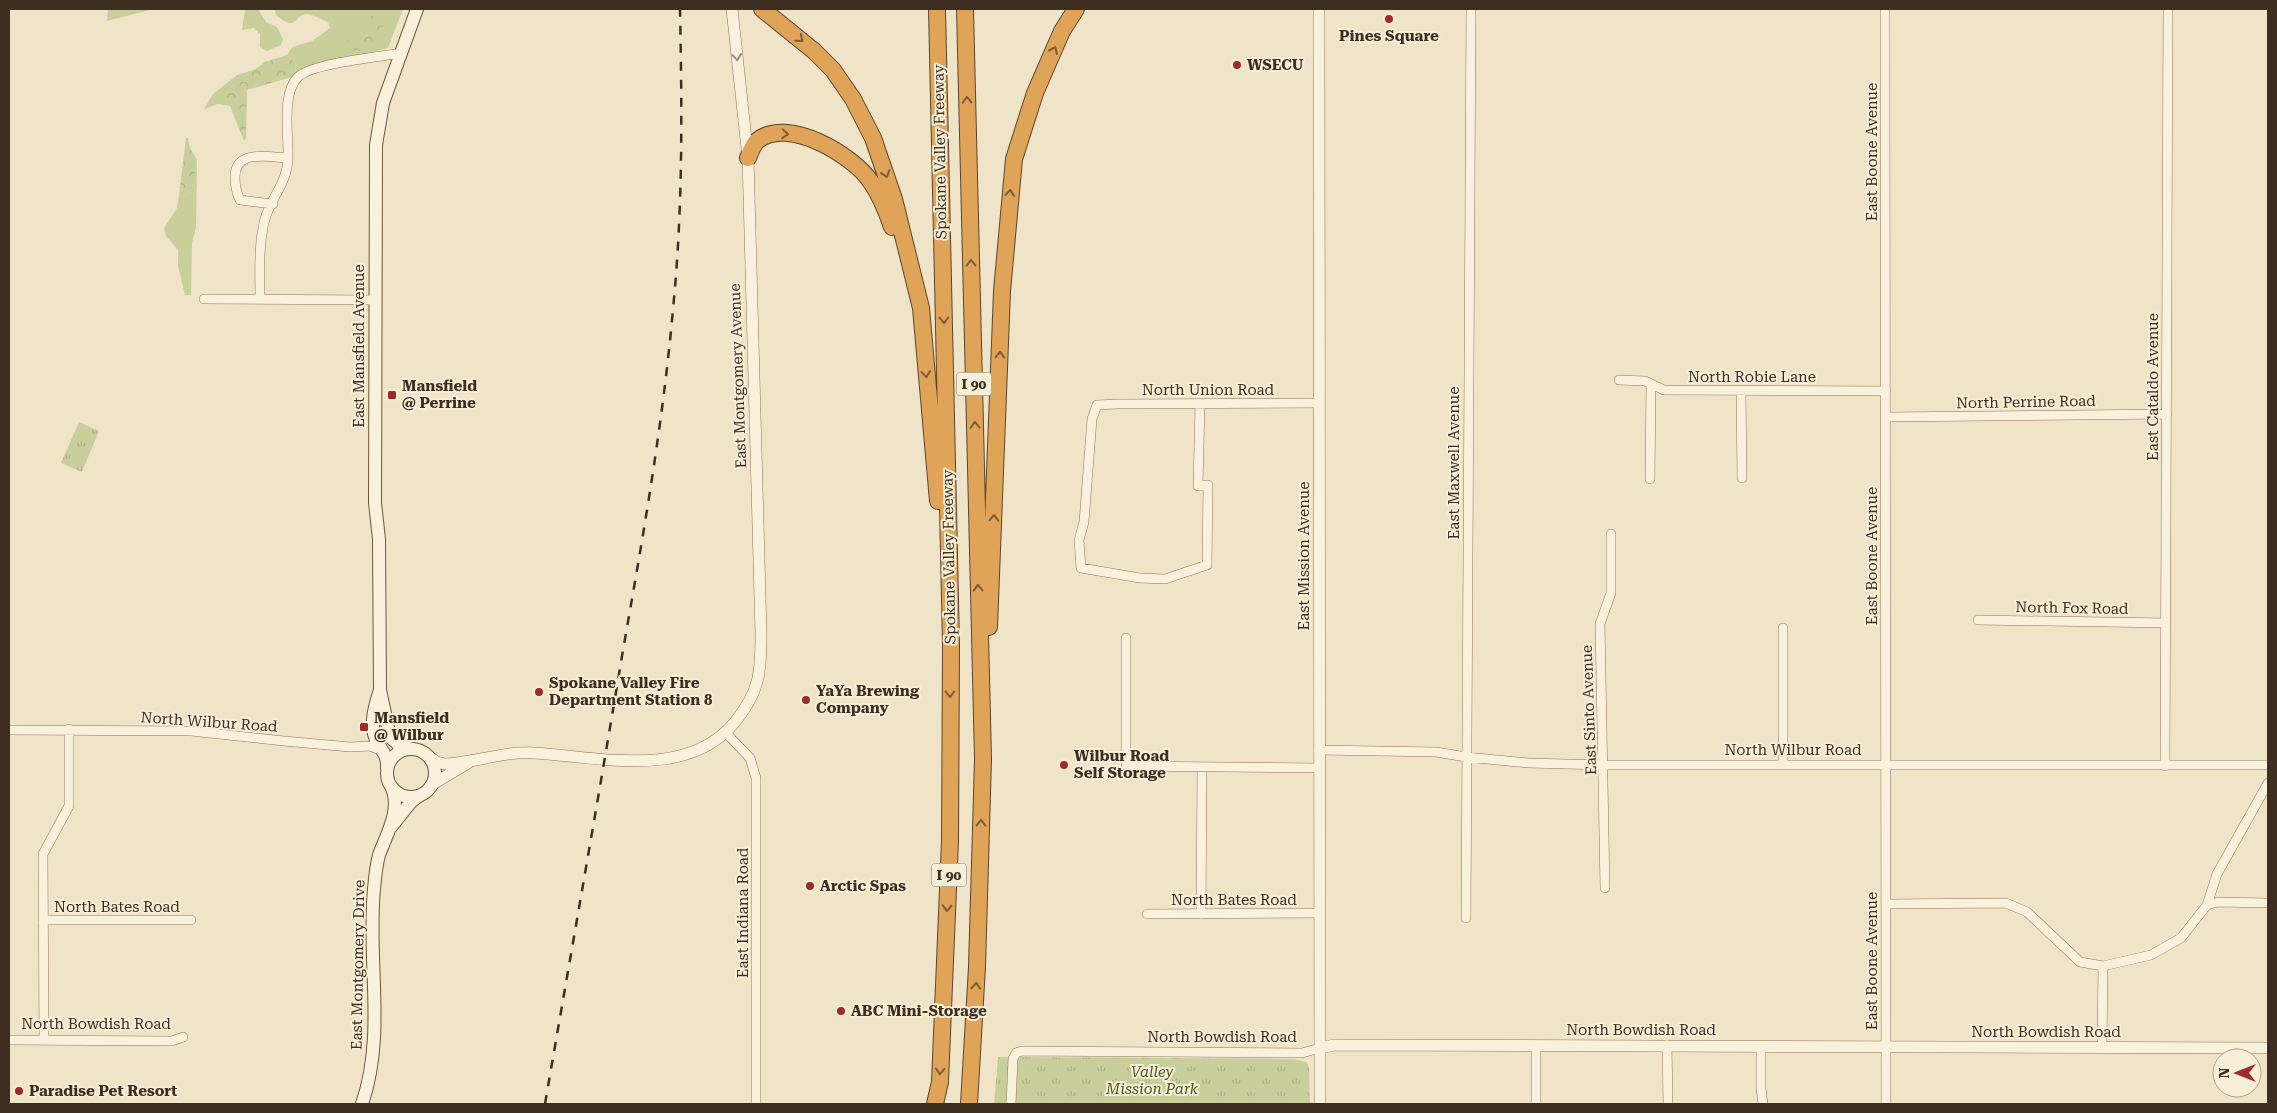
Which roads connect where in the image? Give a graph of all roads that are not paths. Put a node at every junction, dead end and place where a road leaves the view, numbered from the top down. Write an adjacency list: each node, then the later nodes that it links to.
1 (417, 9): 11 (main road, East Mansfield Avenue)
2 (732, 9): 13 (street, East Montgomery Avenue, one-way to 13)
3 (762, 9): 18 (highway, one-way to 18)
4 (937, 9): 34 (highway, Spokane Valley Freeway / I 90, one-way to 34)
5 (965, 9): 46 (highway, Spokane Valley Freeway / I 90, one-way to 5)
6 (1076, 9): 46 (highway, one-way to 6)
7 (1319, 9): 23 (street, East Mission Avenue)
8 (1471, 9): 45 (street, East Maxwell Avenue)
9 (1884, 9): 22 (street, East Boone Avenue)
10 (2168, 9): 25 (street, East Cataldo Avenue)
11 (401, 53): 12 (street); 17 (main road, East Mansfield Avenue)
12 (288, 158): 14 (street); 14 (street)
13 (748, 158): 18 (highway, one-way to 18); 38 (street, East Montgomery Avenue)
14 (273, 204): 16 (street)
15 (204, 299): 16 (street)
16 (260, 299): 17 (street)
17 (375, 300): 35 (main road, East Mansfield Avenue)
18 (920, 308): 34 (highway, one-way to 34)
19 (1619, 380): 20 (street, North Robie Lane)
20 (1651, 384): 21 (street, North Robie Lane); 28 (street)
21 (1741, 391): 22 (street, North Robie Lane); 27 (street)
22 (1886, 392): 26 (street, East Boone Avenue)
23 (1320, 403): 24 (street, North Union Road); 42 (street, East Mission Avenue)
24 (1200, 404): 24 (street, North Union Road)
25 (2167, 414): 26 (street, North Perrine Road); 31 (street, East Cataldo Avenue)
26 (1886, 417): 49 (street, East Boone Avenue)
27 (1742, 478)
28 (1650, 479)
29 (1611, 534): 50 (street, East Sinto Avenue)
30 (1978, 620): 31 (street, North Fox Road)
31 (2166, 623): 52 (street, East Cataldo Avenue)
32 (1783, 628): 48 (street)
33 (1126, 638): 53 (street)
34 (951, 645): 84 (highway, Spokane Valley Freeway / I 90, one-way to 84)
35 (380, 690): 39 (main road, East Mansfield Avenue); 41 (main road, East Mansfield Avenue)
36 (69, 729): 37 (street, North Wilbur Road); 40 (street, North Wilbur Road); 69 (street)
37 (9, 730)
38 (726, 733): 47 (street); 83 (street, East Indiana Road)
39 (375, 736): 40 (street); 43 (main road, East Mansfield Avenue)
40 (357, 746): 43 (street, North Wilbur Road)
41 (414, 749): 44 (main road); 55 (main road)
42 (1319, 750): 45 (street, North Wilbur Road); 54 (street, East Mission Avenue)
43 (386, 755): 55 (main road, East Mansfield Avenue)
44 (428, 756): 47 (street); 57 (main road)
45 (1466, 757): 50 (street, North Wilbur Road); 68 (street, East Maxwell Avenue)
46 (983, 759): 85 (highway, Spokane Valley Freeway / I 90, one-way to 46)
47 (472, 761): 57 (street)
48 (1783, 764): 49 (street, North Wilbur Road); 50 (street, North Wilbur Road)
49 (1886, 764): 52 (street, North Wilbur Road); 63 (street, East Boone Avenue)
50 (1603, 765): 61 (street, East Sinto Avenue)
51 (2268, 765): 52 (street, North Wilbur Road)
52 (2166, 766)
53 (1202, 768): 54 (street); 67 (street)
54 (1319, 768): 65 (street, East Mission Avenue)
55 (387, 771): 58 (main road)
56 (2268, 783): 64 (street)
57 (432, 785): 59 (main road)
58 (391, 786): 59 (main road); 60 (main road, East Montgomery Drive)
59 (419, 796): 60 (main road, East Montgomery Drive)
60 (391, 827): 82 (main road, East Montgomery Drive)
61 (1605, 888)
62 (2268, 903): 64 (street)
63 (1886, 904): 71 (street); 78 (street, East Boone Avenue)
64 (2208, 905): 71 (street)
65 (1320, 913): 67 (street, North Bates Road); 80 (street, East Mission Avenue)
66 (1148, 914): 67 (street, North Bates Road)
67 (1201, 914)
68 (1466, 918)
69 (43, 920): 70 (street, North Bates Road); 74 (street)
70 (191, 920)
71 (2103, 966): 79 (street)
72 (183, 1037): 74 (street, North Bowdish Road)
73 (9, 1040): 74 (street, North Bowdish Road)
74 (44, 1040)
75 (1536, 1044): 76 (street, North Bowdish Road); 80 (street, North Bowdish Road); 88 (street)
76 (1667, 1045): 77 (street, North Bowdish Road); 89 (street)
77 (1761, 1046): 78 (street, North Bowdish Road); 90 (street)
78 (1886, 1046): 79 (street, North Bowdish Road); 91 (street, East Boone Avenue)
79 (2102, 1047): 81 (street, North Bowdish Road)
80 (1320, 1048): 86 (street, North Bowdish Road); 87 (street, East Mission Avenue)
81 (2268, 1048)
82 (362, 1104)
83 (756, 1104)
84 (935, 1104)
85 (969, 1104)
86 (1011, 1104)
87 (1320, 1104)
88 (1536, 1104)
89 (1668, 1104)
90 (1764, 1104)
91 (1886, 1104)

